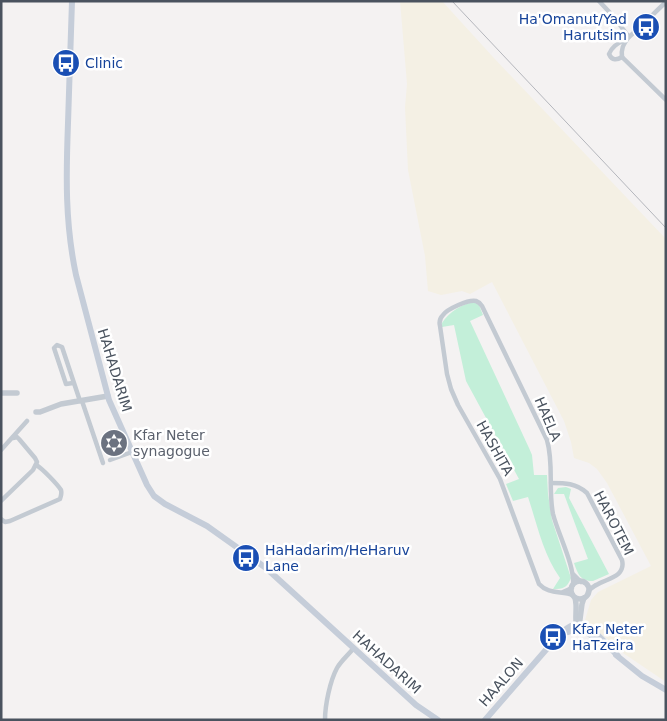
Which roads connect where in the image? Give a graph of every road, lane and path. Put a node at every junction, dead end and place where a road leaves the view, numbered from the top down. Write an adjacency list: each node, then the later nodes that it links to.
1 (72, 1): 11 (main road, HAHADARIM)
2 (598, 1): 4 (street)
3 (666, 2): 4 (street)
4 (628, 37): 5 (street); 5 (street)
5 (622, 57): 6 (street)
6 (666, 100)
7 (459, 305): 21 (street, HAELA); 29 (street, HASHITA)
8 (73, 383): 8 (street); 12 (street)
9 (1, 393): 10 (street)
10 (17, 393)
11 (108, 396): 12 (street); 17 (main road, HAHADARIM)
12 (81, 401): 13 (street); 19 (street)
13 (36, 412)
14 (27, 421): 15 (street)
15 (13, 438): 16 (street); 20 (street)
16 (1, 450)
17 (132, 452): 18 (street); 33 (main road, HAHADARIM)
18 (110, 460)
19 (103, 463)
20 (36, 465): 22 (street); 23 (street)
21 (551, 483): 24 (street, HAELA); 26 (street, HAROTEM)
22 (1, 501)
23 (1, 519)
24 (573, 574): 25 (street, HAELA); 27 (street, HAELA)
25 (583, 583): 26 (street); 27 (street); 28 (street)
26 (595, 585): 28 (street, HAROTEM)
27 (572, 586): 29 (street); 30 (street)
28 (588, 592): 31 (street)
29 (562, 593): 30 (street, HASHITA)
30 (574, 597): 31 (street); 32 (street)
31 (584, 598): 32 (street)
32 (578, 626): 34 (main road); 37 (main road, HAALON)
33 (353, 648): 35 (street); 36 (main road, HAHADARIM)
34 (666, 690)
35 (325, 720)
36 (438, 720)
37 (485, 720)

